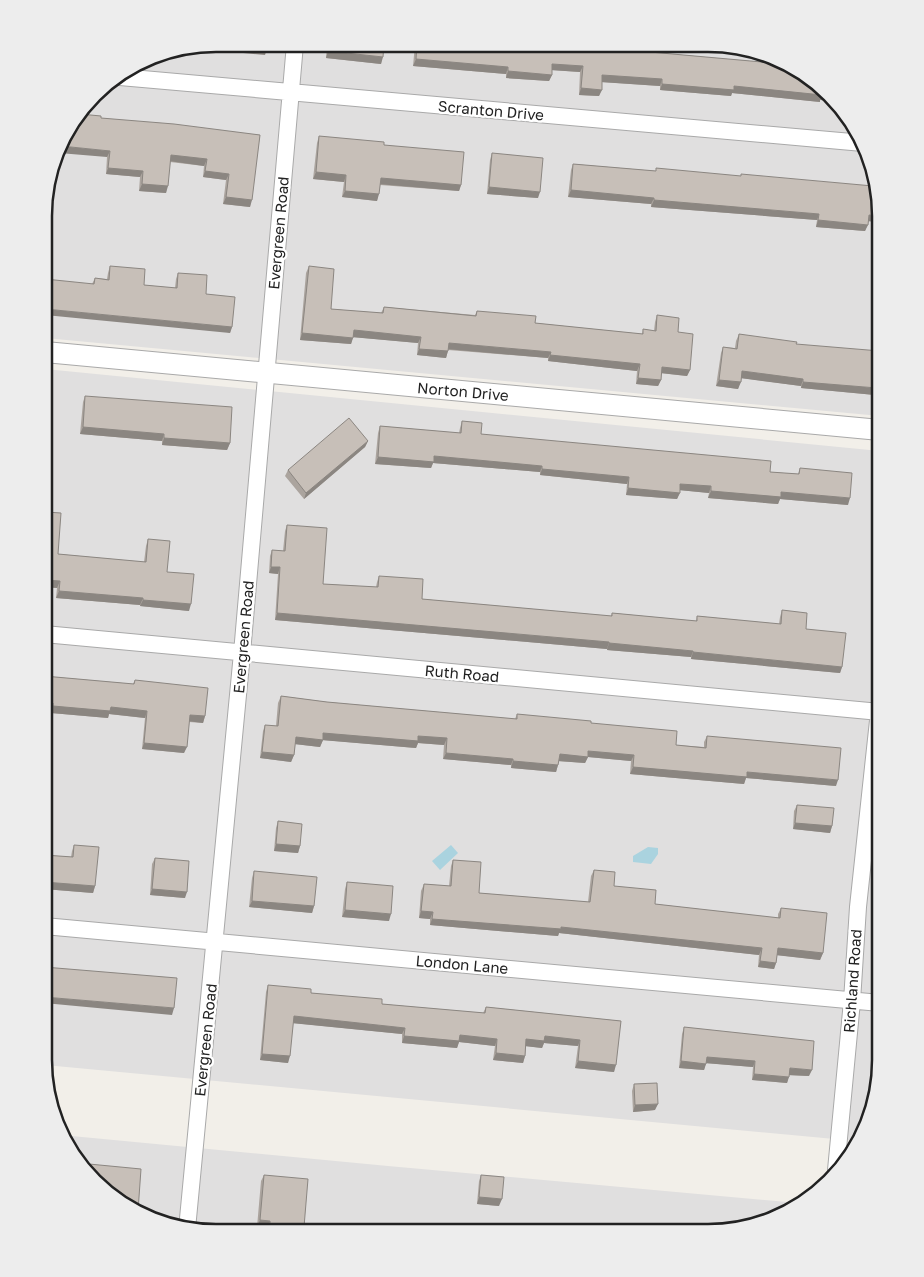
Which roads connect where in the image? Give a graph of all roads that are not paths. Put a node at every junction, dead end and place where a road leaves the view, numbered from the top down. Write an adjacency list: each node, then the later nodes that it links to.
1 (294, 53): 3 (street, Evergreen Road)
2 (128, 78): 3 (street, Scranton Drive)
3 (290, 91): 4 (street, Scranton Drive); 6 (street, Evergreen Road)
4 (854, 142)
5 (52, 353): 6 (street, Norton Drive)
6 (266, 372): 7 (street, Norton Drive); 9 (street, Evergreen Road)
7 (872, 429)
8 (52, 635): 9 (street, Ruth Road)
9 (242, 653): 10 (street, Ruth Road); 13 (street, Evergreen Road)
10 (871, 707)
11 (871, 786): 14 (street, Richland Road)
12 (52, 927): 13 (street, London Lane)
13 (215, 941): 14 (street, London Lane); 17 (street, Evergreen Road)
14 (852, 1001): 15 (street, London Lane); 16 (street, Richland Road)
15 (871, 1002)
16 (837, 1161)
17 (188, 1222)

